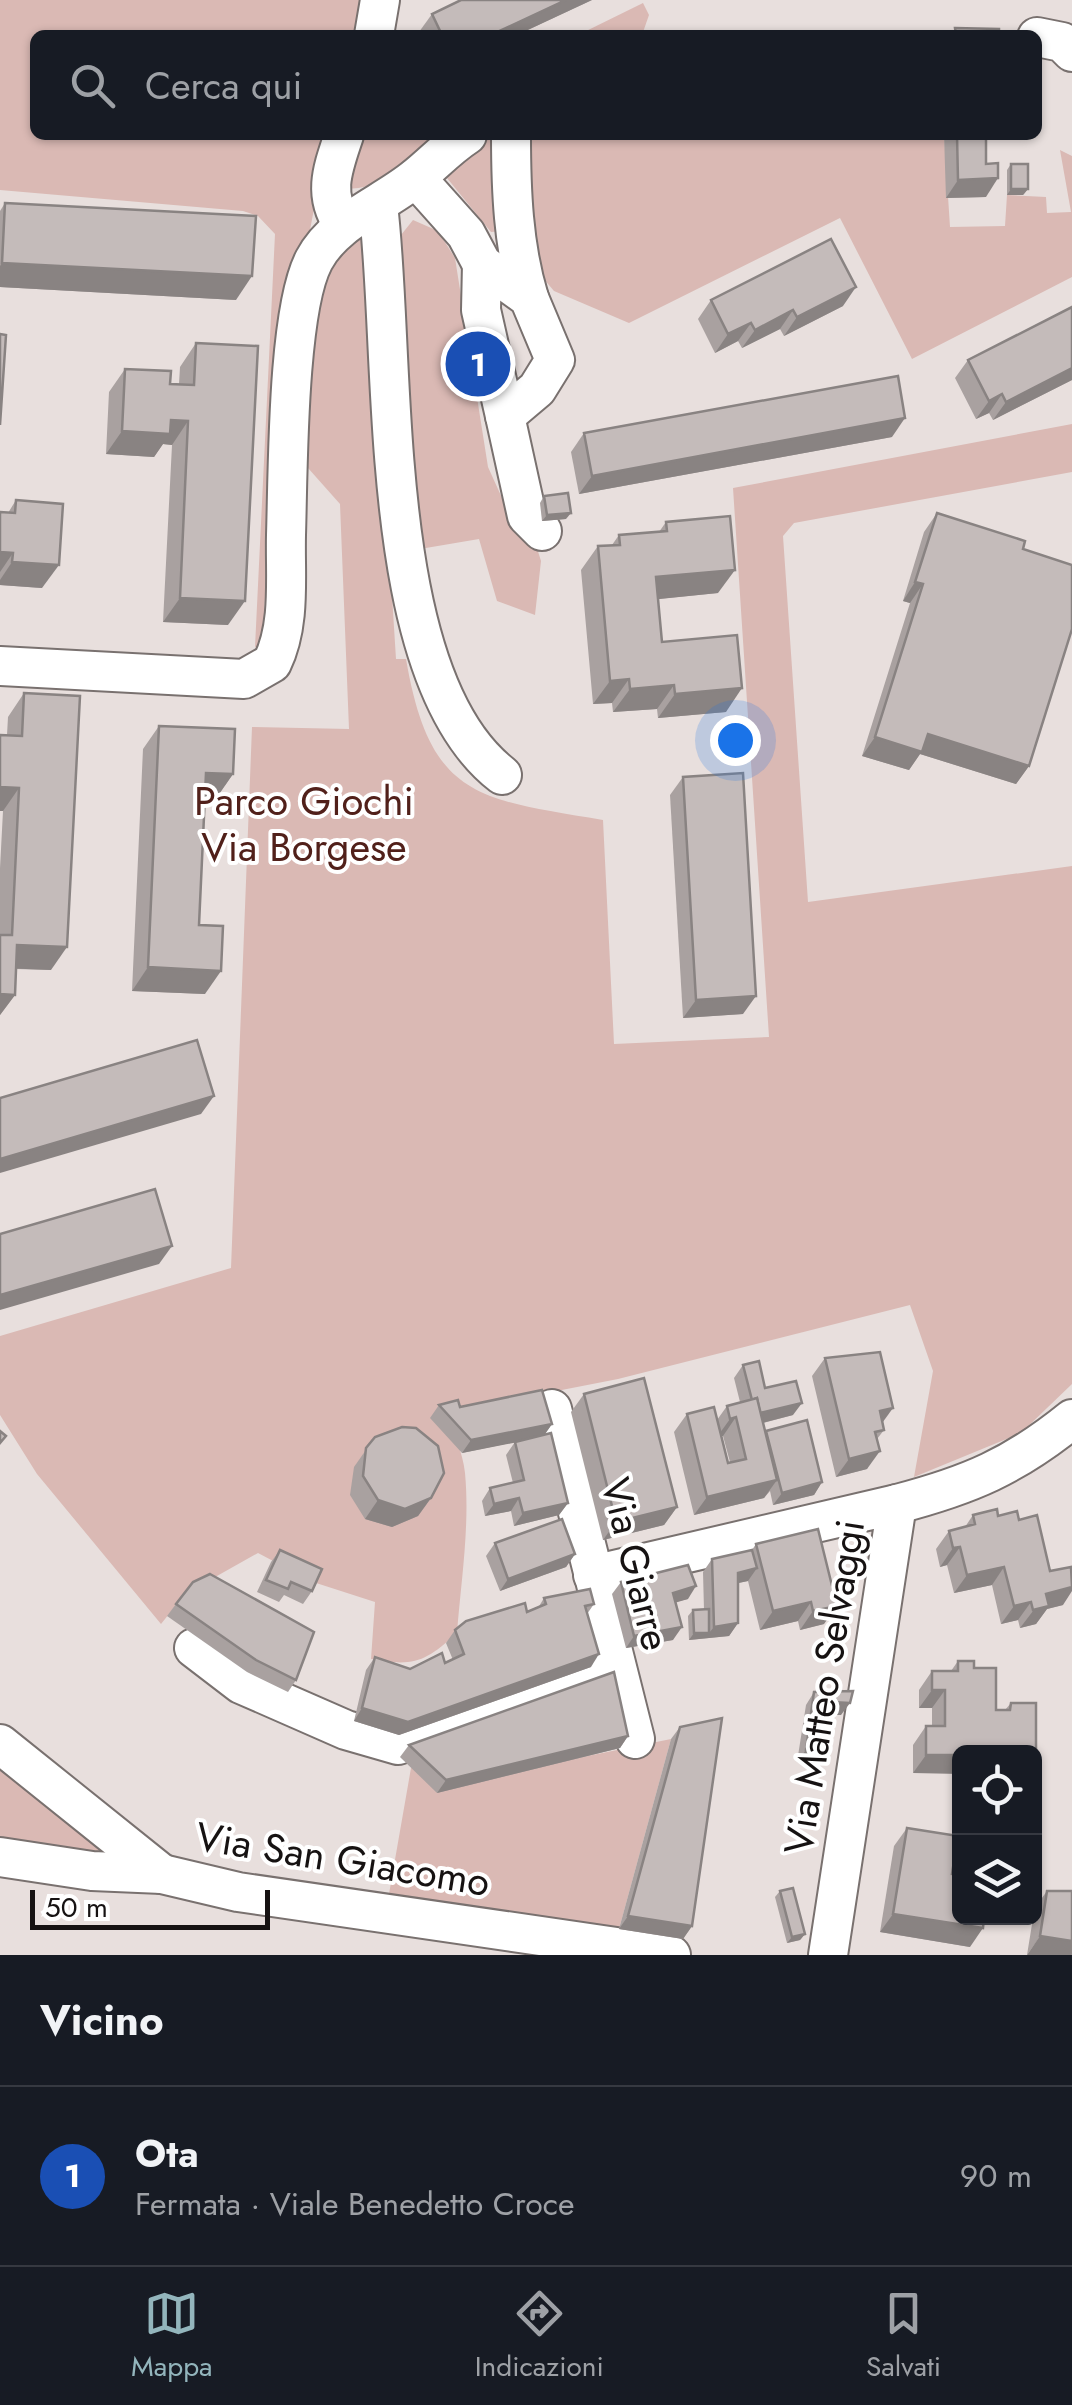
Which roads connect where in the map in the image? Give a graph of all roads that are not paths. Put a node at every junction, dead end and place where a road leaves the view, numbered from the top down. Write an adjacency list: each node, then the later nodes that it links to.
1 (380, 0): 2 (street)
2 (375, 30)
3 (1042, 38): 4 (street)
4 (1072, 52)
5 (343, 140): 10 (street)
6 (461, 140): 8 (street)
7 (511, 140): 12 (street)
8 (416, 178): 9 (street); 11 (street)
9 (378, 205): 10 (street); 16 (street)
10 (343, 224): 15 (street)
11 (482, 264): 12 (street); 13 (street)
12 (529, 298): 13 (street)
13 (505, 416): 14 (street)
14 (542, 531)
15 (0, 666)
16 (502, 775)
17 (552, 1409): 20 (street, Via Giarre)
18 (1072, 1419): 19 (street)
19 (898, 1504): 20 (street, Via Matteo Selvaggi); 28 (street, Via Matteo Selvaggi)
20 (593, 1575): 22 (street, Via Giarre)
21 (194, 1648): 22 (street)
22 (615, 1668): 23 (street, Via Giarre)
23 (635, 1739)
24 (0, 1744): 26 (street)
25 (0, 1857): 26 (street, Via San Giacomo)
26 (162, 1874): 27 (street, Via San Giacomo)
27 (671, 1955)
28 (828, 1955)

